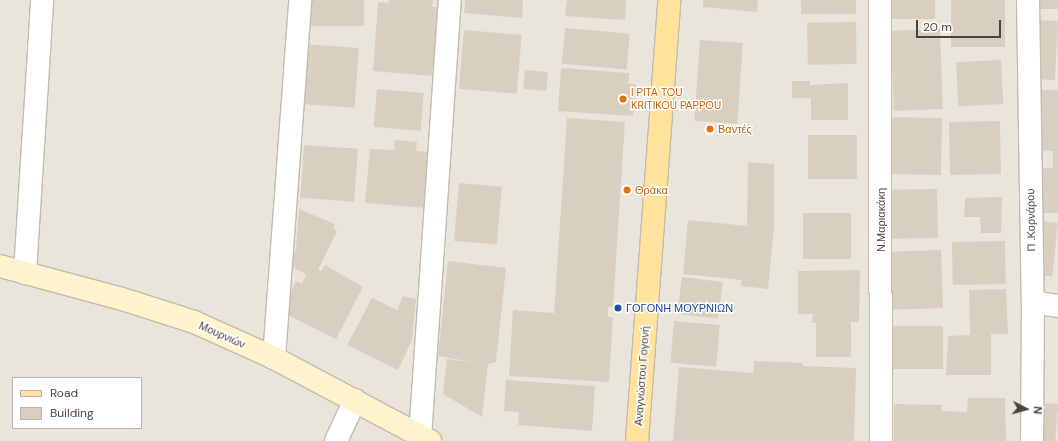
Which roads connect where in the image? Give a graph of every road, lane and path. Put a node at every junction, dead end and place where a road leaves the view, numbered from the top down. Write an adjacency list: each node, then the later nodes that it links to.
1 (42, 0): 8 (street)
2 (300, 0): 11 (street)
3 (450, 0): 13 (street)
4 (669, 0): 15 (main road, Αναγνώστου Γογονή)
5 (880, 0): 16 (street, Ν.Μαριακάκη)
6 (1028, 0): 9 (street, Π .Κορνάρου)
7 (0, 266): 8 (main road, Μουρνιών)
8 (25, 273): 11 (main road, Μουρνιών)
9 (1033, 302): 10 (street); 17 (street, Π .Κορνάρου)
10 (1058, 306)
11 (274, 358): 12 (main road, Μουρνιών)
12 (356, 400): 13 (main road, Μουρνιών); 14 (street)
13 (425, 439)
14 (336, 441)
15 (637, 441)
16 (881, 441)
17 (1032, 441)

